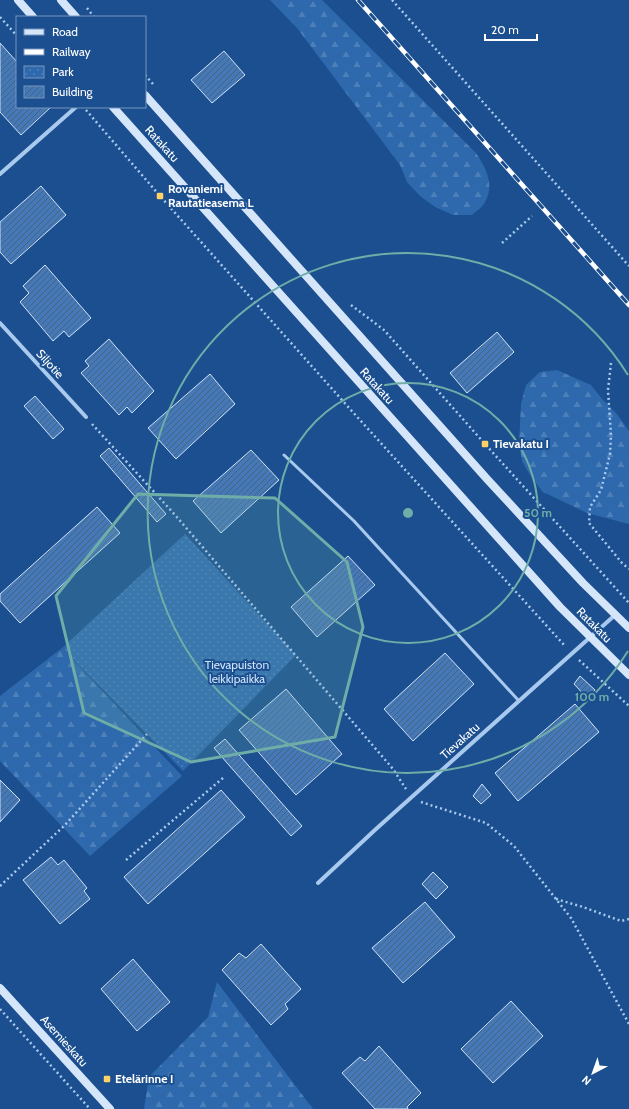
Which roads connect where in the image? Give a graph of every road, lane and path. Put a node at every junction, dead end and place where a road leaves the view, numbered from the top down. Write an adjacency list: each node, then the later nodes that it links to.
1 (18, 0): 4 (main road)
2 (61, 0): 5 (main road)
3 (392, 0): 17 (path)
4 (32, 16)
5 (75, 16)
6 (0, 17): 7 (path)
7 (16, 35)
8 (146, 76): 9 (path)
9 (155, 87)
10 (146, 96): 25 (main road, Ratakatu)
11 (75, 108): 14 (street)
12 (84, 108): 28 (path)
13 (114, 108): 27 (main road, Ratakatu)
14 (0, 174)
15 (532, 216): 16 (path)
16 (502, 243)
17 (629, 266)
18 (347, 300): 24 (path)
19 (0, 323): 21 (street, Siljotie)
20 (611, 363): 23 (path)
21 (86, 417): 34 (path)
22 (284, 455): 30 (lane)
23 (629, 569)
24 (629, 603)
25 (615, 614): 26 (main road, Ratakatu); 27 (street, Tievakatu)
26 (629, 628)
27 (590, 638): 28 (street, Tievakatu); 29 (main road, Ratakatu)
28 (572, 654): 30 (street, Tievakatu); 31 (path)
29 (629, 675)
30 (519, 701): 34 (street, Tievakatu)
31 (629, 706)
32 (147, 734): 37 (path)
33 (223, 778): 35 (path)
34 (413, 797): 36 (street, Tievakatu); 38 (path)
35 (126, 860)
36 (318, 883)
37 (0, 886)
38 (555, 898): 39 (path); 42 (path)
39 (629, 919)
40 (0, 988): 44 (main road, Asemieskatu)
41 (0, 1010): 43 (path)
42 (629, 1024)
43 (90, 1109)
44 (110, 1109)

